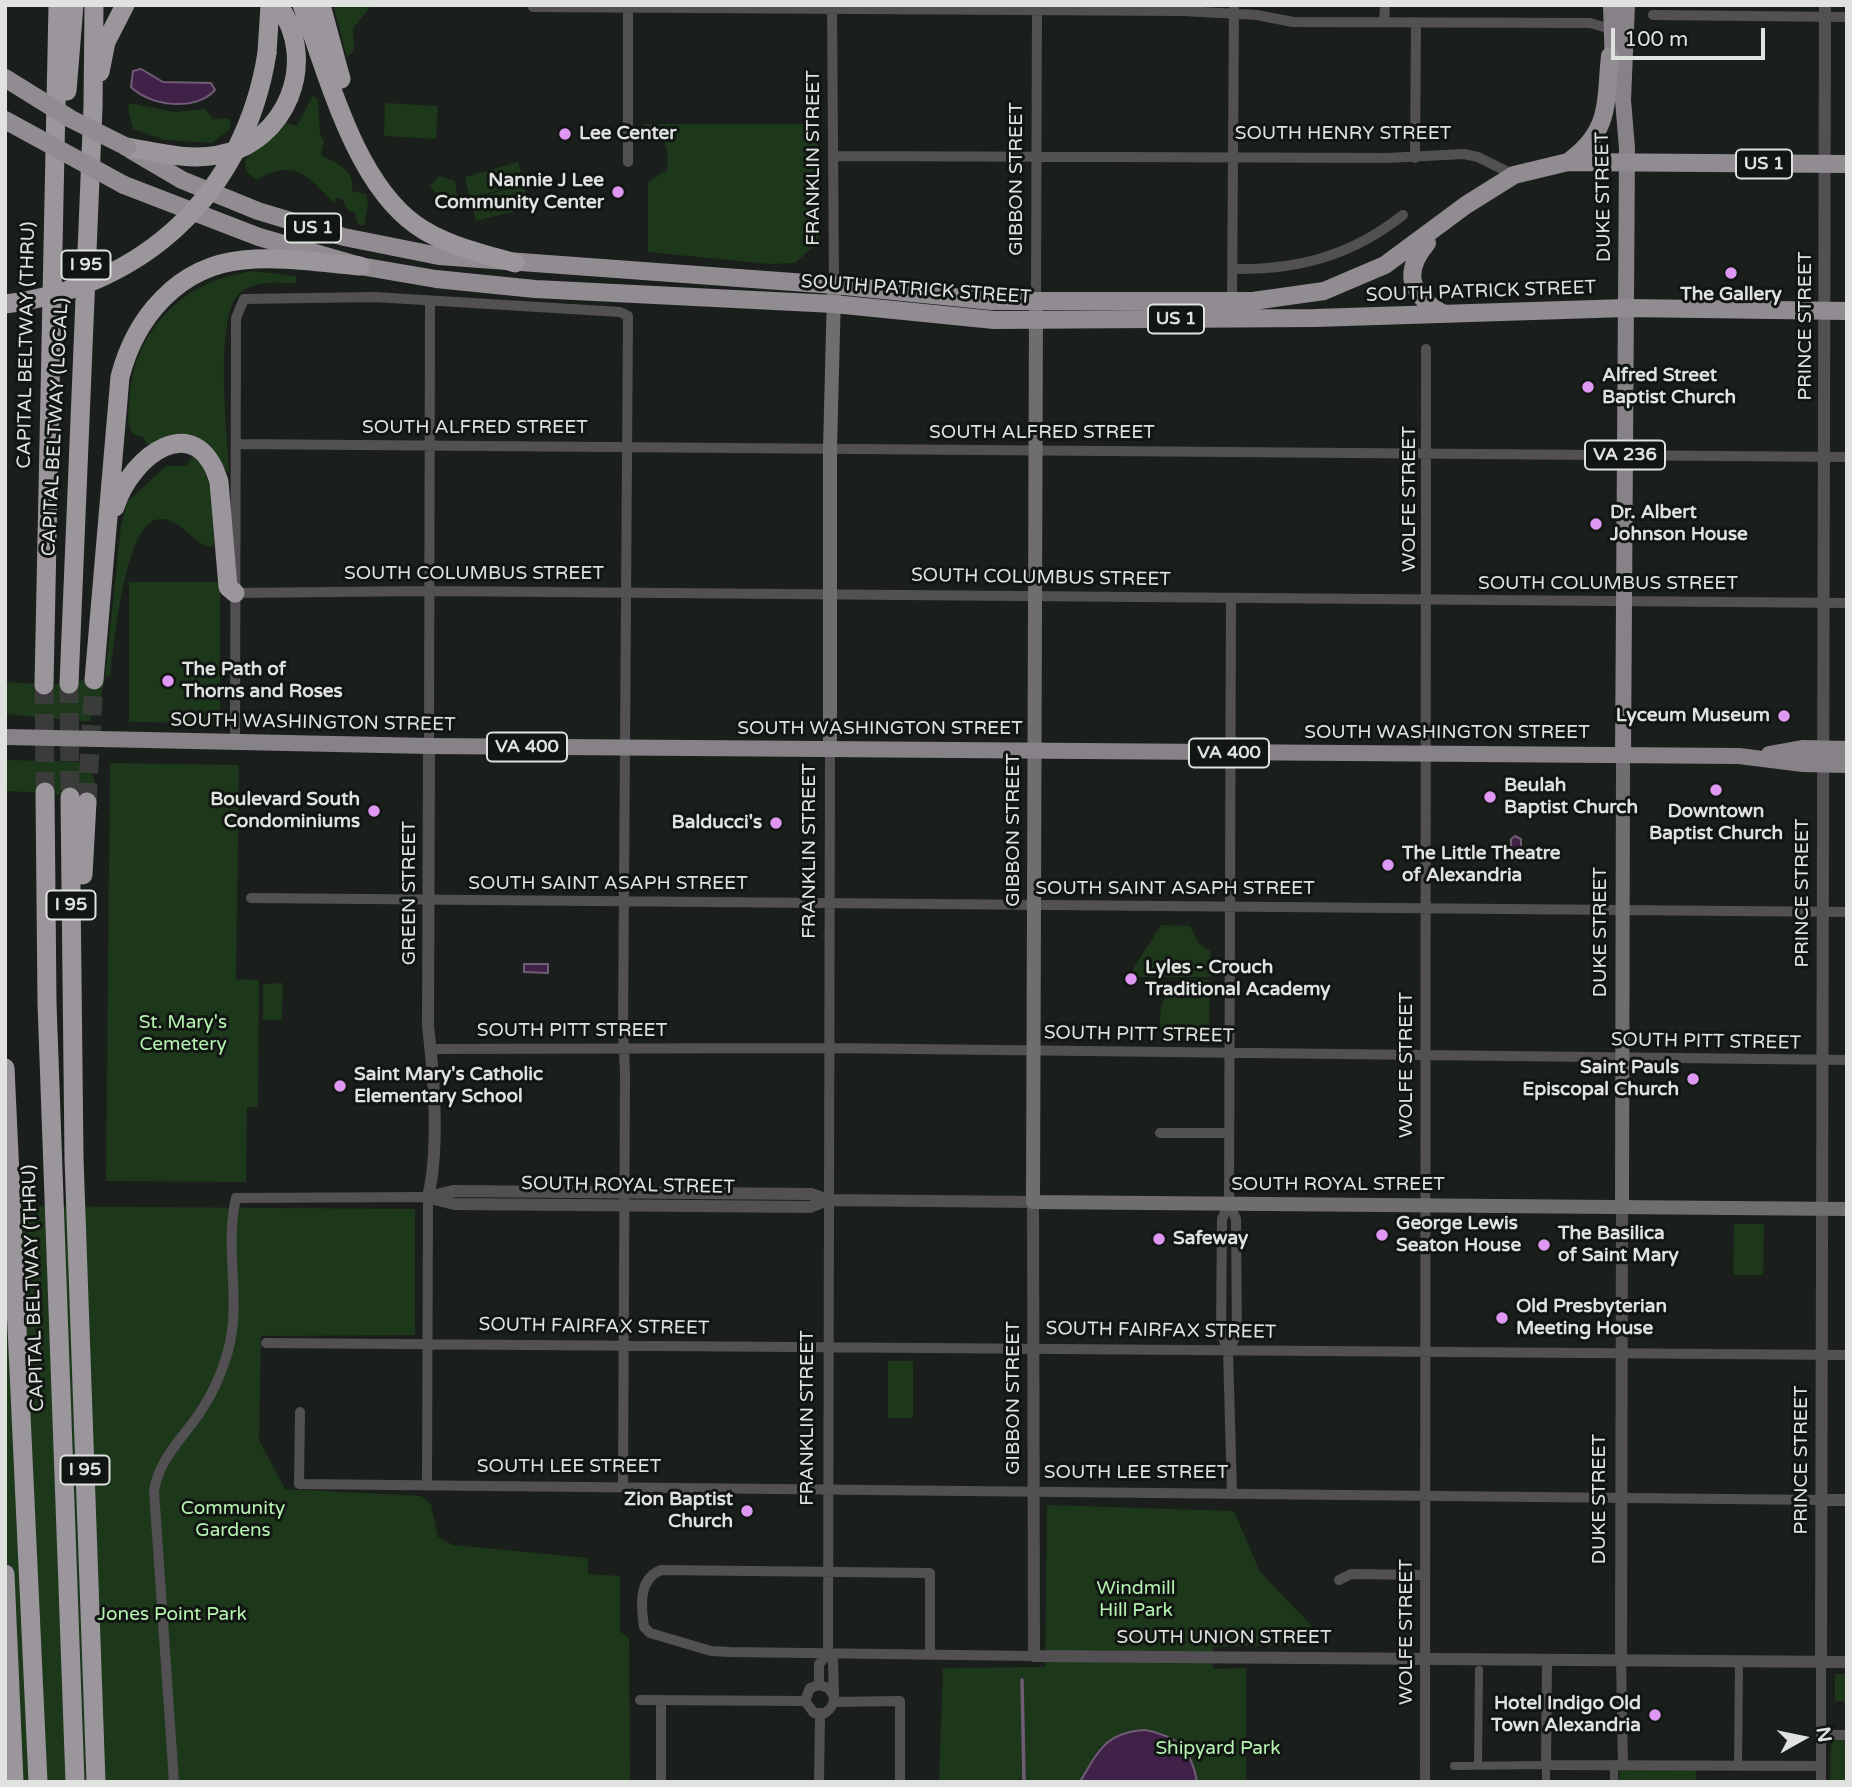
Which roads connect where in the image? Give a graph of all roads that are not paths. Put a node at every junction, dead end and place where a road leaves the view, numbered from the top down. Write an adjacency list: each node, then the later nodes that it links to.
1 (58, 5): 43 (highway, CAPITAL BELTWAY (THRU) / I 95)
2 (74, 5): 43 (highway)
3 (94, 5): 26 (highway, CAPITAL BELTWAY (LOCAL) / I 95)
4 (125, 5): 26 (highway)
5 (270, 5): 48 (highway, bridge)
6 (278, 5): 28 (highway)
7 (302, 5): 29 (highway)
8 (321, 5): 29 (highway)
9 (1385, 5): 20 (street)
10 (1611, 5): 22 (main road, DUKE STREET / VA 236)
11 (1627, 5): 25 (main road, DUKE STREET / VA 236)
12 (628, 6): 13 (street); 14 (street); 34 (street)
13 (533, 7)
14 (832, 7): 15 (street); 30 (street, FRANKLIN STREET)
15 (1037, 8): 16 (street); 31 (street, GIBBON STREET)
16 (1233, 9): 20 (street); 32 (street)
17 (1826, 11): 18 (street); 19 (street); 37 (street, PRINCE STREET)
18 (1653, 15)
19 (1847, 17)
20 (1384, 22): 21 (street)
21 (1416, 22): 22 (street); 33 (street)
22 (1611, 29): 23 (main road, DUKE STREET / VA 236)
23 (1610, 56): 25 (main road, DUKE STREET / VA 236); 35 (highway)
24 (5, 78): 28 (highway, US 1, bridge)
25 (1623, 100): 36 (main road, DUKE STREET / VA 236)
26 (93, 107): 78 (highway, CAPITAL BELTWAY (LOCAL) / I 95)
27 (5, 120): 44 (highway, SOUTH PATRICK STREET / US 1, bridge)
28 (127, 147): 42 (highway, SOUTH PATRICK STREET / US 1)
29 (357, 148): 42 (highway)
30 (833, 156): 31 (street, SOUTH HENRY STREET); 46 (street, FRANKLIN STREET)
31 (1036, 156): 32 (street, SOUTH HENRY STREET); 51 (street, GIBBON STREET)
32 (1233, 156): 33 (street, SOUTH HENRY STREET); 45 (street)
33 (1415, 158): 39 (street, SOUTH HENRY STREET)
34 (628, 162)
35 (1568, 162): 36 (highway, US 1); 39 (highway, US 1)
36 (1626, 162): 37 (highway, US 1); 50 (main road, DUKE STREET / VA 236)
37 (1825, 164): 38 (highway, US 1); 53 (street, PRINCE STREET)
38 (1847, 164)
39 (1514, 175): 41 (highway, SOUTH PATRICK STREET / US 1)
40 (1403, 215): 45 (street)
41 (1441, 223): 52 (highway, SOUTH PATRICK STREET / US 1); 55 (highway)
42 (515, 263): 46 (highway, SOUTH PATRICK STREET / US 1)
43 (53, 266): 79 (highway, CAPITAL BELTWAY (THRU) / I 95)
44 (360, 266): 49 (highway, SOUTH PATRICK STREET / US 1); 66 (highway)
45 (1233, 270): 52 (street)
46 (834, 285): 49 (main road, FRANKLIN STREET); 51 (highway, SOUTH PATRICK STREET / US 1)
47 (430, 300): 57 (street); 58 (street, GREEN STREET); 59 (street)
48 (5, 304)
49 (834, 304): 51 (highway, SOUTH PATRICK STREET / US 1); 60 (main road, FRANKLIN STREET)
50 (1626, 308): 53 (highway, SOUTH PATRICK STREET / US 1); 55 (highway, SOUTH PATRICK STREET / US 1); 63 (main road, DUKE STREET / VA 236)
51 (1036, 310): 52 (highway, SOUTH PATRICK STREET / US 1); 61 (main road, GIBBON STREET)
52 (1232, 310): 55 (highway, SOUTH PATRICK STREET / US 1)
53 (1825, 311): 54 (highway, SOUTH PATRICK STREET / US 1); 64 (street, PRINCE STREET)
54 (1847, 311)
55 (1442, 313)
56 (1426, 349): 62 (street, WOLFE STREET)
57 (236, 444): 58 (street, SOUTH ALFRED STREET); 68 (street)
58 (430, 445): 59 (street, SOUTH ALFRED STREET); 67 (street, GREEN STREET)
59 (627, 447): 60 (street, SOUTH ALFRED STREET); 69 (street)
60 (830, 448): 61 (street, SOUTH ALFRED STREET); 70 (main road, FRANKLIN STREET)
61 (1035, 451): 62 (street, SOUTH ALFRED STREET); 71 (main road, GIBBON STREET)
62 (1428, 452): 63 (street, SOUTH ALFRED STREET); 73 (street, WOLFE STREET)
63 (1625, 455): 64 (street, SOUTH ALFRED STREET); 74 (main road, DUKE STREET / VA 236)
64 (1824, 457): 65 (street, SOUTH ALFRED STREET); 75 (street, PRINCE STREET)
65 (1847, 457)
66 (108, 535): 68 (highway); 77 (highway)
67 (430, 591): 68 (street, SOUTH COLUMBUS STREET); 69 (street, SOUTH COLUMBUS STREET); 82 (street, GREEN STREET)
68 (236, 593): 81 (street)
69 (626, 593): 70 (street, SOUTH COLUMBUS STREET); 83 (street)
70 (830, 594): 71 (street, SOUTH COLUMBUS STREET); 84 (main road, FRANKLIN STREET)
71 (1034, 596): 72 (street, SOUTH COLUMBUS STREET); 86 (main road, GIBBON STREET)
72 (1231, 598): 73 (street, SOUTH COLUMBUS STREET); 87 (street)
73 (1428, 600): 74 (street, SOUTH COLUMBUS STREET); 88 (street, WOLFE STREET)
74 (1623, 601): 75 (street, SOUTH COLUMBUS STREET); 89 (main road, DUKE STREET / VA 236)
75 (1823, 603): 76 (street, SOUTH COLUMBUS STREET); 90 (street, PRINCE STREET)
76 (1847, 603)
77 (94, 680)
78 (69, 684)
79 (44, 685)
80 (5, 737): 81 (main road, SOUTH WASHINGTON STREET / VA 400)
81 (235, 743): 82 (main road, SOUTH WASHINGTON STREET / VA 400)
82 (429, 746): 83 (main road, SOUTH WASHINGTON STREET / VA 400); 95 (street, GREEN STREET)
83 (625, 748): 84 (main road, SOUTH WASHINGTON STREET / VA 400); 96 (street)
84 (830, 749): 86 (main road, SOUTH WASHINGTON STREET / VA 400); 97 (street, FRANKLIN STREET)
85 (1847, 749): 90 (main road, SOUTH WASHINGTON STREET / VA 400)
86 (1034, 751): 87 (main road, SOUTH WASHINGTON STREET / VA 400); 98 (main road, GIBBON STREET)
87 (1230, 753): 88 (main road, SOUTH WASHINGTON STREET / VA 400); 99 (street)
88 (1425, 753): 89 (main road, SOUTH WASHINGTON STREET / VA 400); 100 (street, WOLFE STREET)
89 (1623, 755): 90 (main road, SOUTH WASHINGTON STREET / VA 400); 101 (main road, DUKE STREET)
90 (1822, 756): 91 (main road, SOUTH WASHINGTON STREET / VA 400); 102 (street, PRINCE STREET)
91 (1847, 765)
92 (45, 792): 177 (highway, CAPITAL BELTWAY (THRU) / I 95)
93 (79, 800): 178 (highway, I 95)
94 (251, 898): 95 (street, SOUTH SAINT ASAPH STREET)
95 (429, 901): 96 (street, SOUTH SAINT ASAPH STREET); 105 (street, GREEN STREET)
96 (624, 901): 97 (street, SOUTH SAINT ASAPH STREET); 106 (street)
97 (829, 904): 98 (street, SOUTH SAINT ASAPH STREET); 104 (street, FRANKLIN STREET)
98 (1032, 905): 99 (street, SOUTH SAINT ASAPH STREET); 107 (main road, GIBBON STREET)
99 (1230, 906): 100 (street, SOUTH SAINT ASAPH STREET); 108 (street)
100 (1425, 909): 101 (street, SOUTH SAINT ASAPH STREET); 109 (street, WOLFE STREET)
101 (1622, 911): 102 (street, SOUTH SAINT ASAPH STREET); 110 (main road, DUKE STREET)
102 (1822, 912): 103 (street, SOUTH SAINT ASAPH STREET); 111 (street, PRINCE STREET)
103 (1847, 912)
104 (829, 1048): 106 (street, SOUTH PITT STREET); 107 (street, SOUTH PITT STREET); 118 (street, FRANKLIN STREET)
105 (431, 1049): 106 (street, SOUTH PITT STREET); 116 (street, GREEN STREET)
106 (622, 1050): 117 (street)
107 (1033, 1051): 108 (street, SOUTH PITT STREET); 119 (main road, GIBBON STREET)
108 (1229, 1053): 109 (street, SOUTH PITT STREET); 115 (street)
109 (1424, 1056): 110 (street, SOUTH PITT STREET); 121 (street, WOLFE STREET)
110 (1622, 1058): 111 (street, SOUTH PITT STREET); 122 (main road, DUKE STREET)
111 (1822, 1060): 112 (street, SOUTH PITT STREET); 123 (street, PRINCE STREET)
112 (1847, 1060)
113 (5, 1068): 176 (highway, CAPITAL BELTWAY (THRU))
114 (1160, 1133): 115 (street)
115 (1229, 1133): 120 (street)
116 (428, 1197): 117 (street, SOUTH ROYAL STREET); 126 (street, GREEN STREET); 179 (street, SOUTH ROYAL STREET)
117 (625, 1199): 118 (street, SOUTH ROYAL STREET); 127 (street)
118 (828, 1200): 119 (street, SOUTH ROYAL STREET); 128 (street, FRANKLIN STREET)
119 (1033, 1202): 120 (main road, SOUTH ROYAL STREET); 129 (street, GIBBON STREET)
120 (1229, 1203): 121 (main road, SOUTH ROYAL STREET); 130 (street)
121 (1425, 1205): 122 (main road, SOUTH ROYAL STREET); 131 (street, WOLFE STREET)
122 (1622, 1207): 123 (main road, SOUTH ROYAL STREET); 132 (street, DUKE STREET)
123 (1821, 1209): 124 (main road, SOUTH ROYAL STREET); 133 (street, PRINCE STREET)
124 (1847, 1209)
125 (266, 1343): 126 (street, SOUTH FAIRFAX STREET)
126 (428, 1345): 127 (street, SOUTH FAIRFAX STREET); 136 (street, GREEN STREET)
127 (624, 1346): 128 (street, SOUTH FAIRFAX STREET); 137 (street)
128 (828, 1346): 129 (street, SOUTH FAIRFAX STREET); 138 (street, FRANKLIN STREET)
129 (1033, 1348): 130 (street, SOUTH FAIRFAX STREET); 139 (street, GIBBON STREET)
130 (1228, 1350): 131 (street, SOUTH FAIRFAX STREET); 140 (street)
131 (1424, 1351): 132 (street, SOUTH FAIRFAX STREET); 141 (street, WOLFE STREET)
132 (1622, 1353): 133 (street, SOUTH FAIRFAX STREET); 142 (street, DUKE STREET)
133 (1821, 1355): 134 (street, SOUTH FAIRFAX STREET); 143 (street, PRINCE STREET)
134 (1847, 1355)
135 (300, 1412): 136 (street, SOUTH LEE STREET)
136 (427, 1485): 137 (street, SOUTH LEE STREET)
137 (624, 1486): 138 (street, SOUTH LEE STREET)
138 (827, 1489): 139 (street, SOUTH LEE STREET); 145 (street, FRANKLIN STREET)
139 (1034, 1492): 140 (street, SOUTH LEE STREET); 151 (street, GIBBON STREET)
140 (1232, 1493): 141 (street, SOUTH LEE STREET)
141 (1424, 1495): 142 (street, SOUTH LEE STREET); 147 (street, WOLFE STREET)
142 (1621, 1497): 143 (street, SOUTH LEE STREET); 154 (street, DUKE STREET)
143 (1821, 1500): 144 (street, SOUTH LEE STREET); 156 (street, PRINCE STREET)
144 (1847, 1500)
145 (826, 1571): 149 (street, FRANKLIN STREET); 149 (street, SOUTH UNION STREET); 150 (street)
146 (5, 1574): 175 (highway)
147 (1425, 1575): 148 (street); 152 (street, WOLFE STREET)
148 (1339, 1580)
149 (828, 1654): 150 (street, SOUTH UNION STREET); 159 (street, FRANKLIN STREET); 164 (street, FRANKLIN STREET)
150 (930, 1654): 151 (street, SOUTH UNION STREET)
151 (1034, 1656): 152 (street, SOUTH UNION STREET)
152 (1425, 1659): 153 (street, SOUTH UNION STREET); 183 (street, WOLFE STREET)
153 (1546, 1660): 154 (street, SOUTH UNION STREET); 171 (street)
154 (1621, 1660): 155 (street, SOUTH UNION STREET); 169 (street, DUKE STREET)
155 (1739, 1661): 156 (street, SOUTH UNION STREET); 173 (street)
156 (1821, 1662): 157 (street, SOUTH UNION STREET); 167 (street, PRINCE STREET)
157 (1847, 1662)
158 (1479, 1670): 160 (street)
159 (819, 1685): 164 (street); 165 (street)
160 (1479, 1696): 161 (street); 170 (street)
161 (1488, 1696)
162 (640, 1700): 163 (street)
163 (661, 1700): 165 (street); 180 (street)
164 (834, 1700): 166 (street); 182 (street)
165 (805, 1701): 166 (street)
166 (820, 1714): 181 (street)
167 (1821, 1735): 168 (street); 174 (street, PRINCE STREET)
168 (1847, 1735)
169 (1618, 1764): 171 (street); 173 (street); 185 (street)
170 (1478, 1765): 171 (street); 172 (street)
171 (1546, 1765): 184 (street)
172 (1454, 1766)
173 (1738, 1766): 174 (street)
174 (1821, 1766): 186 (street, PRINCE STREET)
175 (14, 1782)
176 (38, 1782)
177 (75, 1782)
178 (96, 1782)
179 (174, 1782)
180 (661, 1782)
181 (819, 1782)
182 (900, 1782)
183 (1425, 1782)
184 (1546, 1782)
185 (1614, 1782)
186 (1821, 1782)

